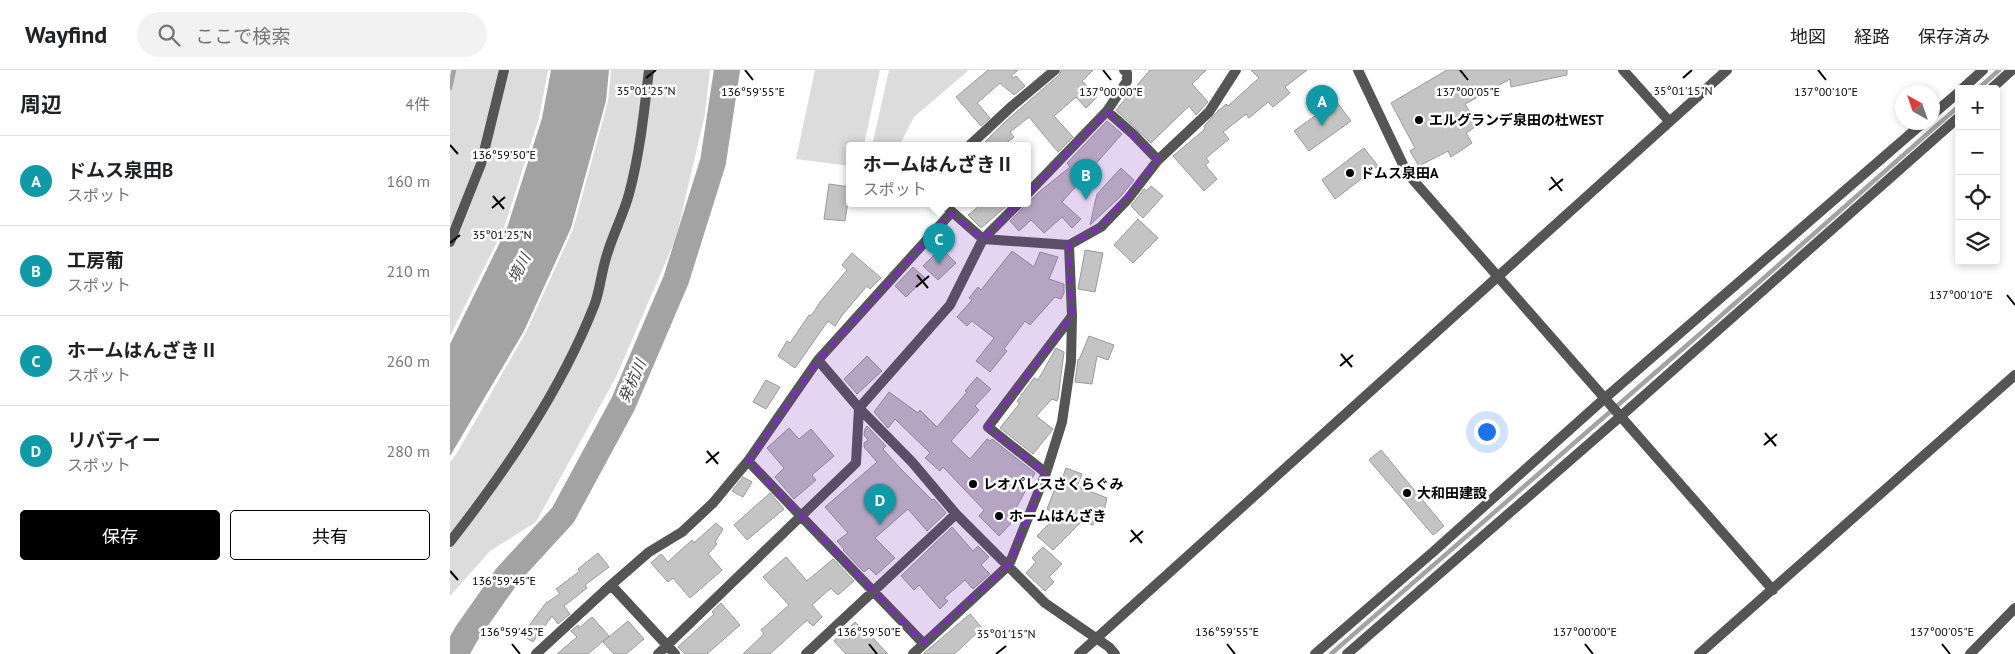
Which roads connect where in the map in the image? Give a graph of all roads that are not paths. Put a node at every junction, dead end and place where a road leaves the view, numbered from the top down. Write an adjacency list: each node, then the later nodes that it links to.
1 (504, 70): 26 (street)
2 (649, 70): 39 (street)
3 (1055, 70): 19 (street)
4 (1124, 70): 15 (street)
5 (1236, 70): 20 (street)
6 (1358, 70): 28 (street)
7 (1623, 70): 16 (street)
8 (1727, 70): 16 (street)
9 (1983, 70): 11 (street)
10 (2012, 70): 12 (street)
11 (1966, 85)
12 (1995, 85)
13 (1955, 95): 14 (street)
14 (1940, 108)
15 (1107, 111): 20 (street); 21 (street)
16 (1669, 121): 28 (street)
17 (1955, 121): 34 (street)
18 (1915, 130): 32 (street)
19 (973, 142)
20 (1158, 160): 27 (street)
21 (1031, 190)
22 (946, 207): 24 (street)
23 (1015, 207): 25 (street)
24 (952, 213): 25 (street); 30 (street)
25 (983, 240): 27 (street); 33 (street)
26 (450, 242)
27 (1069, 245): 29 (street)
28 (1499, 278): 32 (street); 45 (street)
29 (1072, 316): 36 (street); 36 (street)
30 (818, 360): 33 (street); 35 (street)
31 (2015, 375): 42 (street)
32 (1605, 398): 34 (street); 55 (street)
33 (859, 408): 37 (street); 38 (street)
34 (1621, 416): 42 (street); 56 (street)
35 (748, 461): 38 (street); 41 (street)
36 (1046, 473): 40 (street)
37 (956, 514): 40 (street); 43 (street)
38 (801, 516): 43 (street); 47 (street)
39 (450, 542)
40 (1009, 565): 45 (street); 46 (street)
41 (611, 585): 47 (street); 48 (street)
42 (1773, 590): 57 (street)
43 (874, 591): 46 (street); 51 (street)
44 (2015, 608): 58 (street)
45 (1097, 638): 53 (street); 54 (street)
46 (923, 643): 52 (street)
47 (667, 645): 49 (street); 50 (street)
48 (536, 654)
49 (658, 654)
50 (675, 654)
51 (806, 654)
52 (913, 654)
53 (1079, 654)
54 (1115, 654)
55 (1314, 654)
56 (1347, 654)
57 (1699, 654)
58 (1970, 654)

